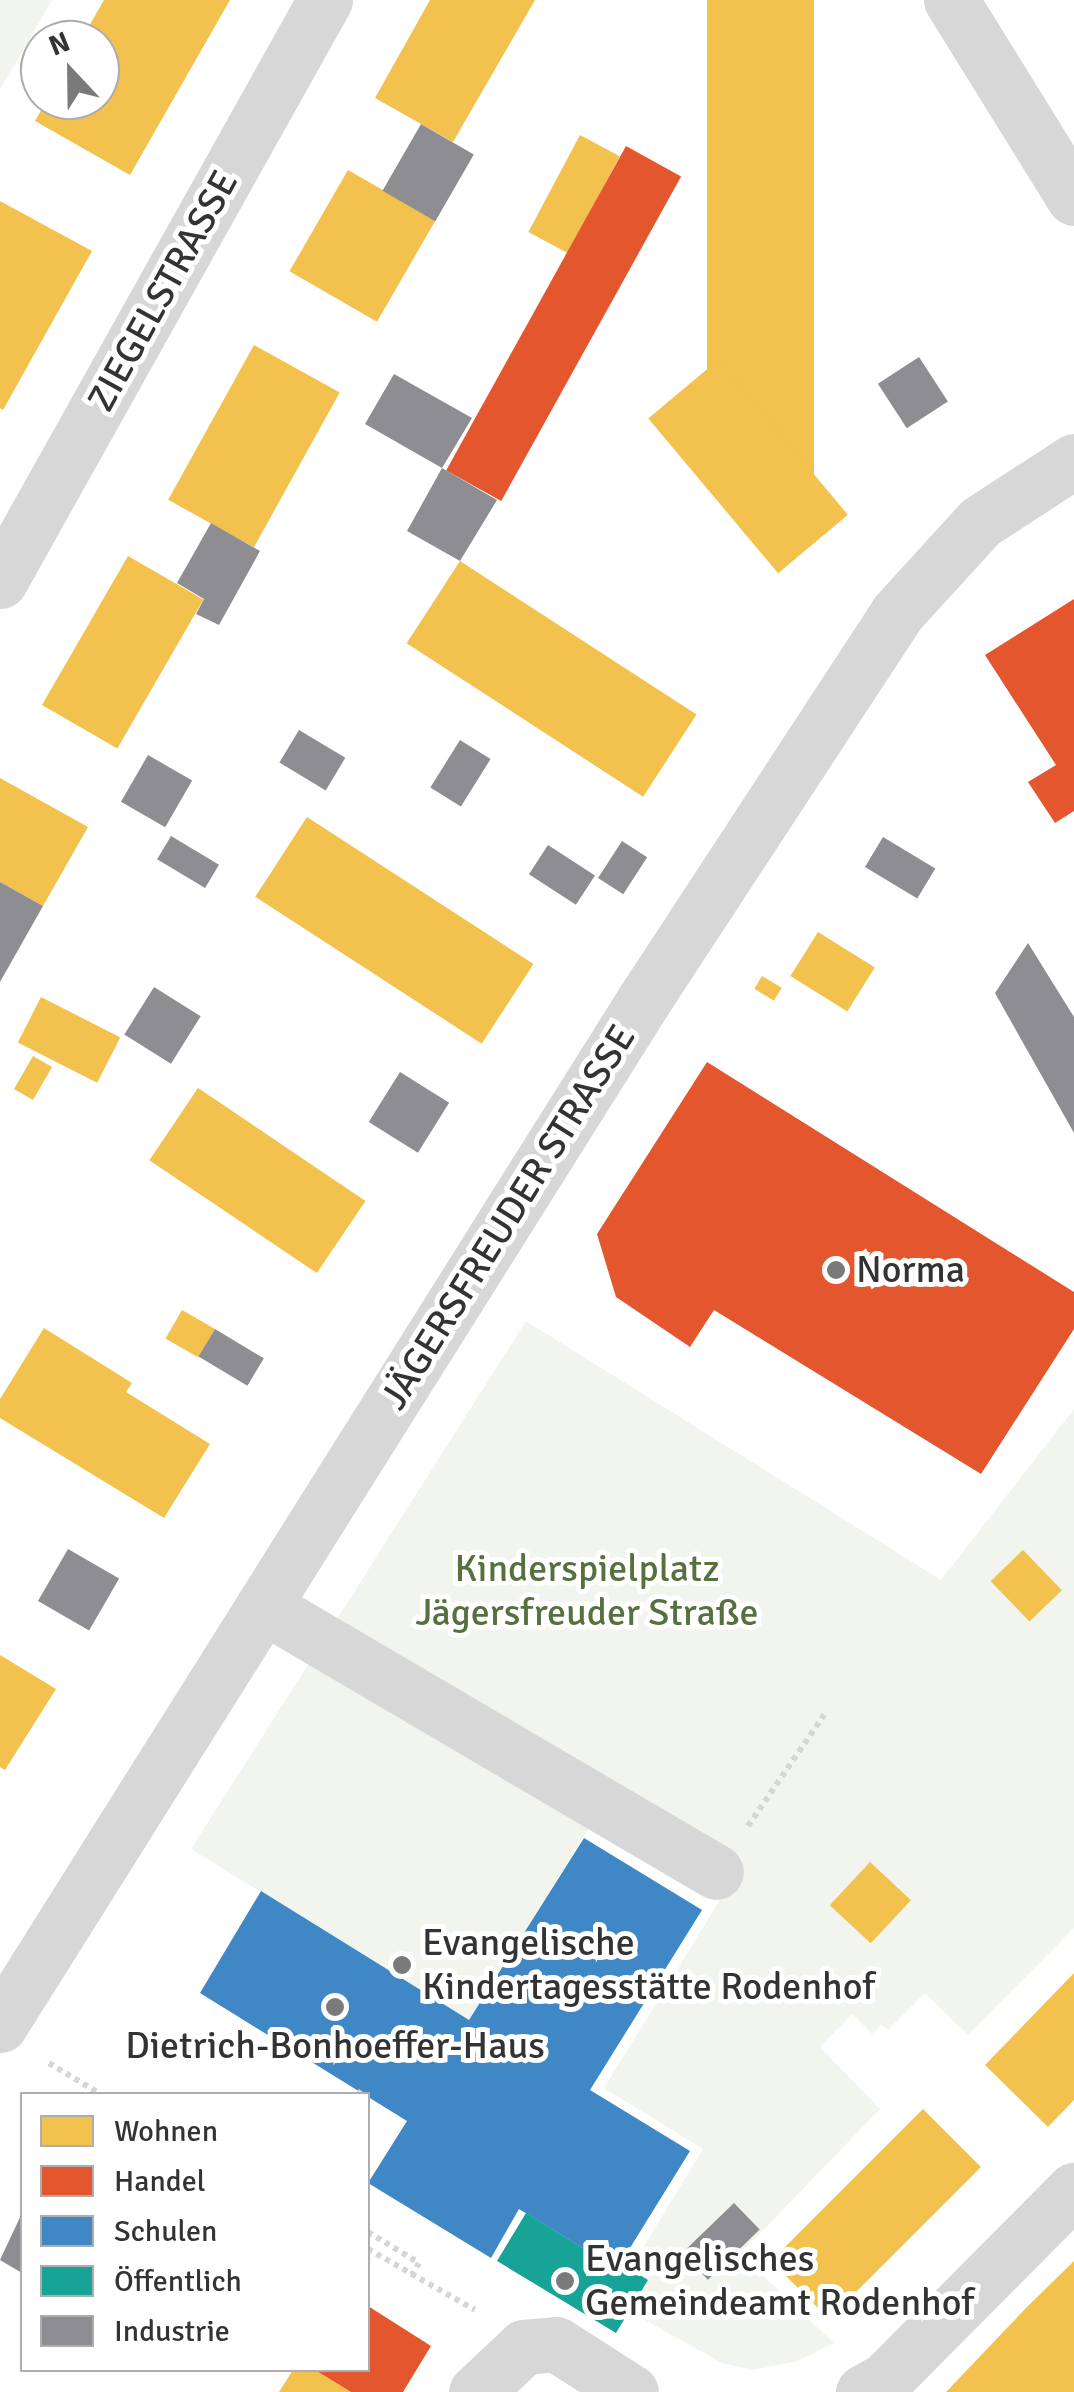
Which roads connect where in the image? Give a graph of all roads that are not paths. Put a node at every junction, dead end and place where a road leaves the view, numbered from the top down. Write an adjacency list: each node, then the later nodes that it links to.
1 (325, 0): 5 (street, ZIEGELSTRASSE)
2 (950, 0): 3 (street)
3 (1074, 198)
4 (1074, 461): 6 (street, JÄGERSFREUDER STRASSE)
5 (0, 581)
6 (264, 1606): 7 (street); 8 (street, JÄGERSFREUDER STRASSE)
7 (716, 1872)
8 (0, 2025)
9 (1074, 2190): 12 (street)
10 (476, 2392): 11 (street)
11 (631, 2392)
12 (863, 2392)

